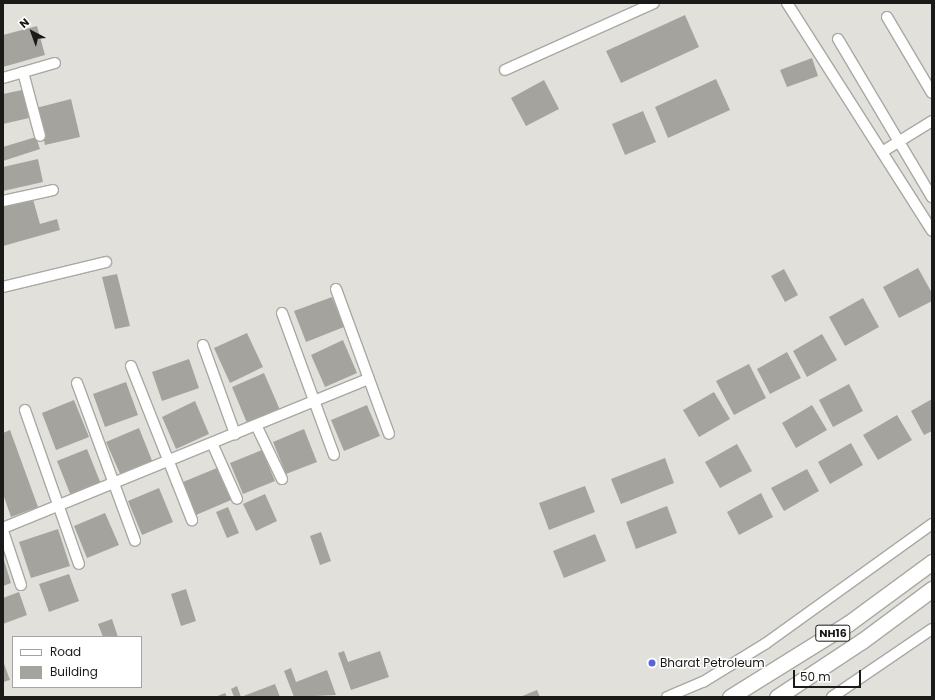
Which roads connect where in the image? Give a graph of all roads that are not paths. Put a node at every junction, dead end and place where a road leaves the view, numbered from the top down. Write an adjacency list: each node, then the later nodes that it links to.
1 (654, 3): 6 (street)
2 (787, 3): 13 (street)
3 (888, 17): 9 (street)
4 (838, 39): 12 (street)
5 (55, 63): 7 (street)
6 (505, 70)
7 (23, 72): 8 (street); 11 (street)
8 (3, 78)
9 (932, 93)
10 (932, 121): 12 (street)
11 (40, 136)
12 (899, 142): 13 (street); 15 (street)
13 (882, 152): 17 (street)
14 (53, 190): 16 (street)
15 (932, 197)
16 (3, 201)
17 (932, 231)
18 (106, 262): 19 (street)
19 (3, 287)
20 (336, 289): 24 (street)
21 (282, 313): 26 (street)
22 (203, 345): 29 (street)
23 (131, 366): 33 (street)
24 (369, 379): 26 (street); 30 (street)
25 (77, 383): 35 (street)
26 (314, 401): 28 (street); 32 (street)
27 (25, 410): 37 (street)
28 (256, 425): 29 (street); 34 (street)
29 (235, 434): 31 (street)
30 (389, 434)
31 (212, 443): 33 (street); 36 (street)
32 (334, 455)
33 (169, 461): 35 (street); 38 (street)
34 (282, 479)
35 (114, 483): 37 (street); 41 (street)
36 (237, 499)
37 (59, 506): 40 (street); 43 (street)
38 (192, 520)
39 (932, 524): 47 (street)
40 (3, 530): 44 (street)
41 (135, 540)
42 (932, 562): 48 (highway, NH16)
43 (79, 564)
44 (21, 586)
45 (932, 590): 49 (highway, NH16)
46 (932, 629): 50 (street)
47 (667, 697)
48 (730, 697)
49 (777, 697)
50 (832, 697)

